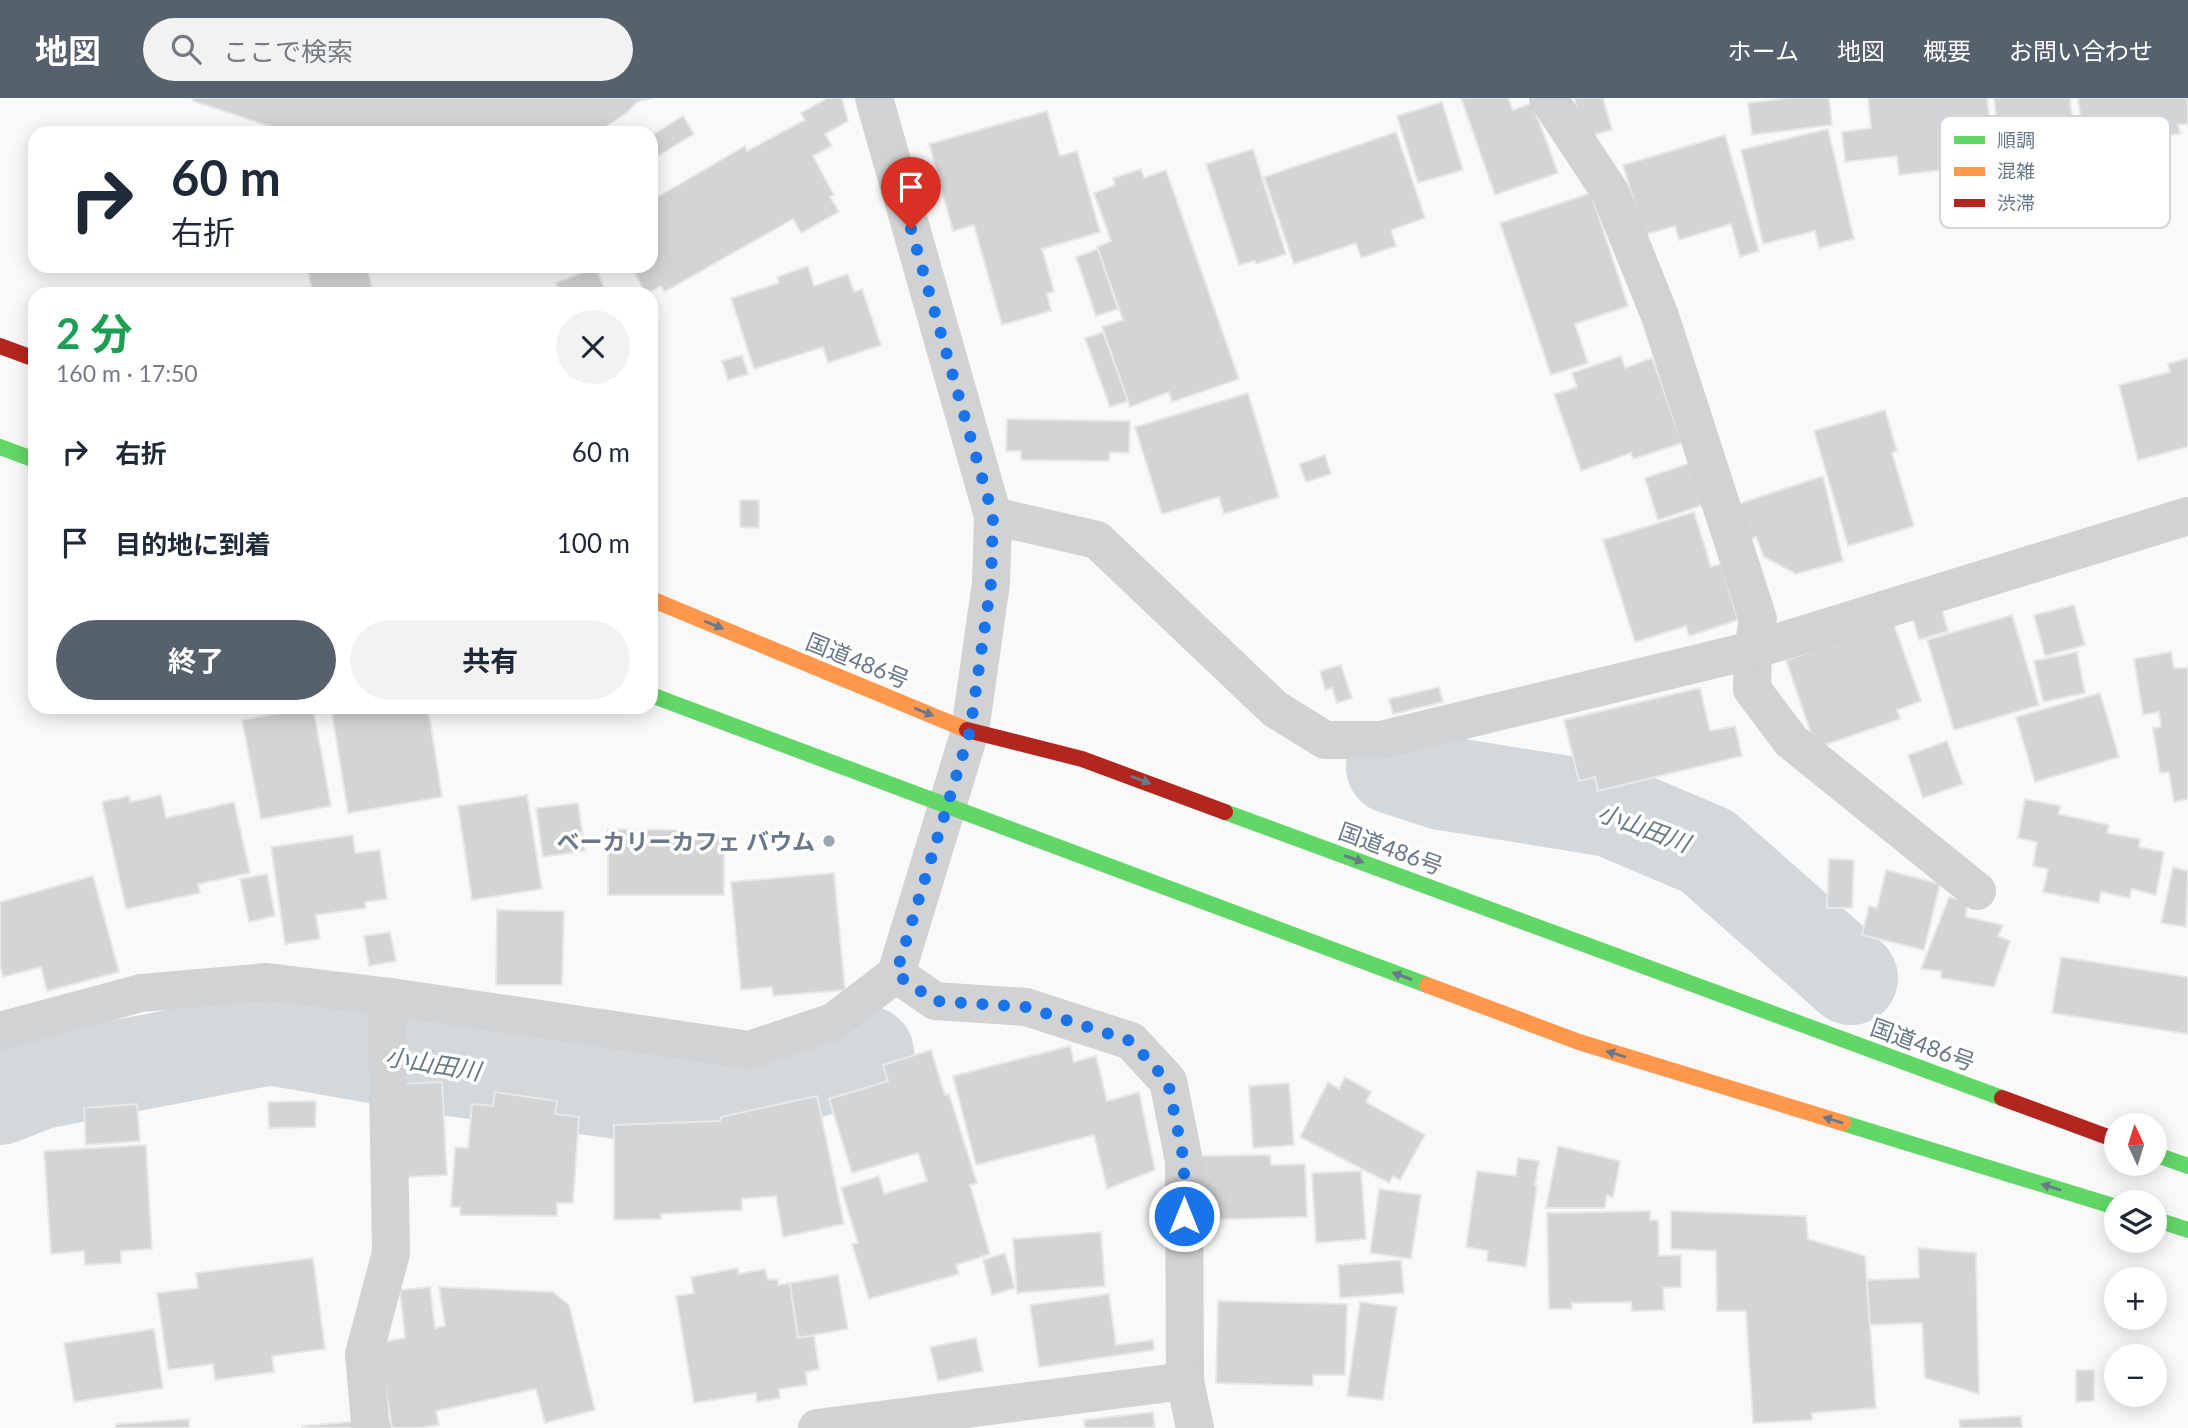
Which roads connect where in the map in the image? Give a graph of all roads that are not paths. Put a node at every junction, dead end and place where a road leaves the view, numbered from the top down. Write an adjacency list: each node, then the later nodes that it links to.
1 (874, 98): 7 (street)
2 (1548, 98): 10 (street)
3 (0, 346): 4 (highway)
4 (28, 356)
5 (0, 447): 6 (highway)
6 (28, 457)
7 (993, 516): 10 (street); 12 (street)
8 (2188, 516): 10 (street)
9 (658, 602): 12 (highway, 国道486号, one-way to 12)
10 (1753, 650): 14 (street)
11 (658, 698): 13 (highway)
12 (970, 731): 13 (street); 18 (highway, 国道486号, one-way to 18)
13 (947, 807): 15 (street); 21 (highway, one-way to 13)
14 (1976, 891)
15 (896, 974): 16 (street); 24 (street)
16 (389, 1010): 17 (street); 25 (street)
17 (0, 1031)
18 (2104, 1136)
19 (2167, 1159): 20 (highway)
20 (2188, 1166)
21 (2104, 1203)
22 (2167, 1223): 23 (highway)
23 (2188, 1230)
24 (1185, 1381): 26 (street); 27 (street)
25 (372, 1428)
26 (824, 1428)
27 (1195, 1428)

